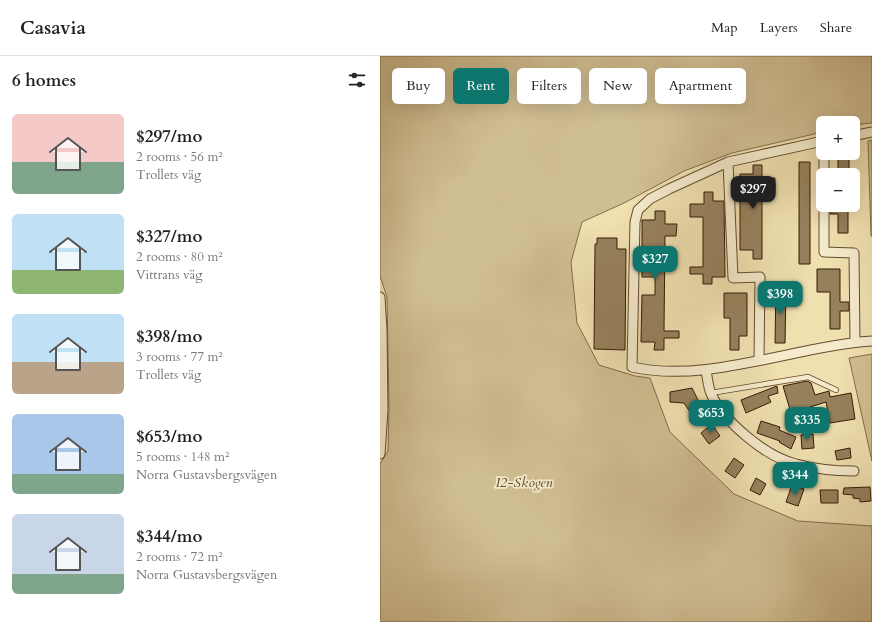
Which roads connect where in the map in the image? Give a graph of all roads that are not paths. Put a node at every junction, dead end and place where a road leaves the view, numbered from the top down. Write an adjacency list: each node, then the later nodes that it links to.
1 (872, 132): 2 (street)
2 (860, 135)
3 (816, 143): 4 (street)
4 (728, 162): 9 (street); 10 (street)
5 (824, 212): 8 (street)
6 (380, 297): 13 (street)
7 (872, 341): 8 (street)
8 (855, 342): 9 (street)
9 (759, 360): 10 (street)
10 (706, 370): 12 (street)
11 (836, 390): 12 (lane)
12 (711, 393): 14 (street)
13 (380, 454)
14 (854, 471)

